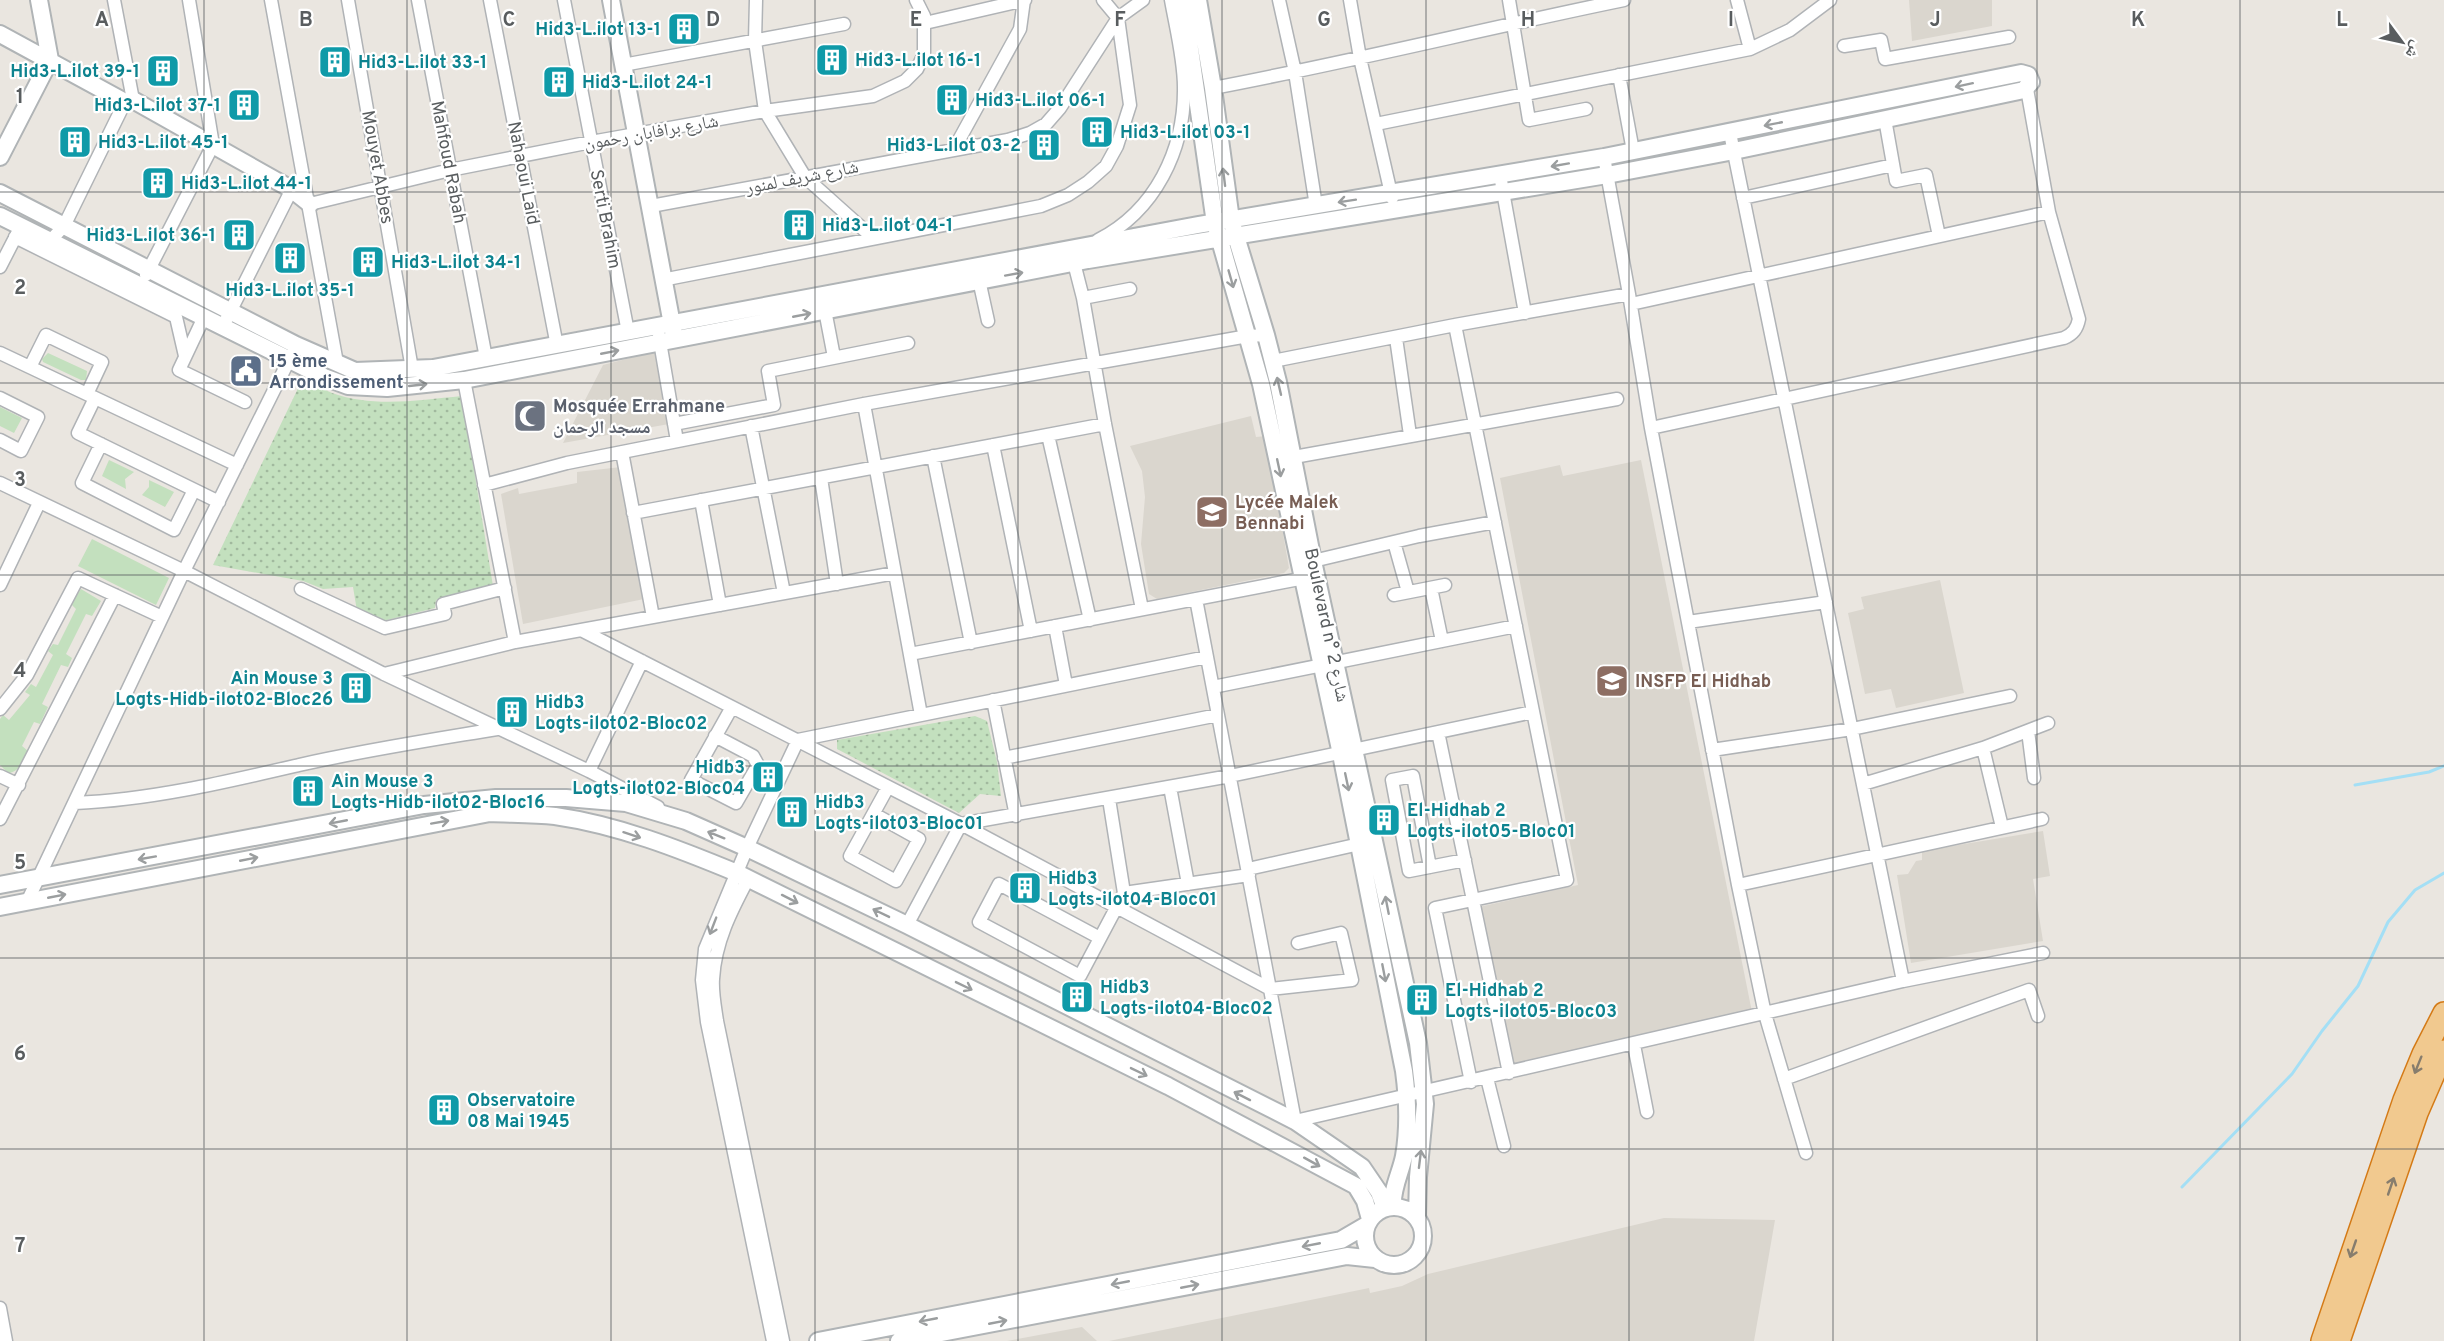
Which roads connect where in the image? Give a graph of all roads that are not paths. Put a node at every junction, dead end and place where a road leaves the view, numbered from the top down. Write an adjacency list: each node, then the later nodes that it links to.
1 (39, 0): 34 (street)
2 (114, 0): 41 (street)
3 (189, 0): 51 (street)
4 (271, 0): 60 (street)
5 (348, 0): 64 (street, Mouyet Abbes)
6 (418, 0): 59 (street, Mahfoud Rabah)
7 (490, 0): 55 (street, Nahaoui Laid)
8 (564, 0): 50 (street, Serti Brahim)
9 (611, 0): 35 (street)
10 (756, 0): 30 (street)
11 (916, 0): 25 (street, شارع برافابان رحمون)
12 (1024, 0): 25 (street); 52 (street)
13 (1103, 0): 24 (street)
14 (1143, 0): 24 (street)
15 (1171, 0): 80 (street)
16 (1183, 0): 75 (street, Boulevard n° شارع 2)
17 (1198, 0): 38 (street, Boulevard n° شارع 2)
18 (1279, 0): 36 (street)
19 (1350, 0): 33 (street)
20 (1509, 0): 26 (street)
21 (1624, 0): 26 (street)
22 (1737, 0): 32 (street)
23 (1830, 0): 32 (street)
24 (1118, 18): 52 (street, شارع شريف لمنور); 78 (street)
25 (924, 23): 44 (street, شارع برافابان رحمون)
26 (1512, 23): 33 (street); 40 (street)
27 (844, 24): 30 (street)
28 (0, 34): 34 (street)
29 (2009, 37): 31 (street)
30 (755, 41): 35 (street); 44 (street)
31 (1844, 46)
32 (1750, 49): 37 (street)
33 (1360, 58): 36 (street); 47 (street)
34 (50, 60): 41 (street); 56 (street)
35 (623, 65): 49 (street)
36 (1295, 72): 38 (street); 71 (street)
37 (1619, 75): 40 (street); 54 (street)
38 (1213, 88): 75 (street, Boulevard n° شارع 2, one-way to 38)
39 (2027, 88): 42 (street, one-way to 42); 45 (street); 72 (street)
40 (1524, 94): 43 (street); 47 (street)
41 (129, 101): 51 (street); 74 (street)
42 (1862, 106): 46 (street); 48 (street, one-way to 48)
43 (1586, 109)
44 (765, 111): 49 (street, شارع برافابان رحمون); 62 (street)
45 (1885, 119): 46 (street); 58 (street)
46 (1867, 123): 53 (street)
47 (1376, 124): 68 (street)
48 (1730, 133): 53 (street); 54 (street)
49 (636, 135): 50 (street, شارع برافابان رحمون); 70 (street)
50 (591, 142): 55 (street, شارع برافابان رحمون); 97 (street, Serti Brahim)
51 (213, 145): 65 (street); 82 (street)
52 (954, 149): 62 (street, شارع شريف لمنور)
53 (1734, 151): 61 (street); 67 (street)
54 (1633, 152): 57 (street)
55 (520, 156): 59 (street, شارع برافابان رحمون); 103 (street, Nahaoui Laid)
56 (0, 157)
57 (1604, 157): 61 (street); 63 (street, one-way to 63)
58 (1893, 165): 67 (street); 77 (street)
59 (450, 170): 64 (street, شارع برافابان رحمون); 108 (street, Mahfoud Rabah)
60 (303, 173): 65 (street); 69 (street)
61 (1607, 175): 63 (street); 89 (street)
62 (805, 177): 70 (street, شارع شريف لمنور); 78 (street)
63 (1502, 183): 68 (street); 92 (street)
64 (382, 188): 69 (street, شارع برافابان رحمون); 113 (street, Mouyet Abbes)
65 (291, 189): 69 (street); 91 (street)
66 (0, 193): 74 (street)
67 (1743, 198): 83 (street)
68 (1393, 201): 71 (street, one-way to 71); 75 (street)
69 (309, 204): 110 (street)
70 (651, 206): 84 (street)
71 (1316, 206): 75 (street)
72 (2049, 212): 77 (street); 118 (street)
73 (0, 216): 76 (street)
74 (64, 226): 79 (street); 82 (street)
75 (1219, 228): 80 (street); 80 (street); 99 (street, Boulevard n° شارع 2); 100 (street, Boulevard n° شارع 2, one-way to 100)
76 (18, 232): 79 (street); 81 (street); 106 (street)
77 (1939, 236): 83 (street)
78 (872, 237): 84 (street)
79 (50, 241): 86 (street)
80 (1076, 254): 85 (street, one-way to 80); 88 (street); 90 (street)
81 (0, 267)
82 (149, 269): 86 (street); 91 (street)
83 (1759, 276): 89 (street); 118 (street)
84 (662, 280): 98 (street)
85 (979, 280): 90 (street); 94 (street)
86 (140, 285): 93 (street)
87 (1130, 289): 88 (street)
88 (1083, 298): 111 (street)
89 (1630, 299): 92 (street); 125 (street)
90 (824, 303): 98 (street); 107 (street)
91 (230, 310): 96 (street); 104 (street)
92 (1525, 313): 95 (street)
93 (204, 317): 96 (street); 106 (street)
94 (988, 321)
95 (1455, 325): 101 (street); 123 (street)
96 (223, 326): 104 (street)
97 (628, 332): 98 (street); 103 (street)
98 (666, 333): 114 (street, one-way to 98); 121 (street)
99 (1266, 335): 100 (street); 109 (street, Boulevard n° شارع 2)
100 (1248, 336): 111 (street); 149 (street, Boulevard n° شارع 2, one-way to 149)
101 (1396, 338): 109 (street); 127 (street)
102 (908, 343): 107 (street)
103 (557, 346): 108 (street)
104 (293, 352): 110 (street); 114 (street, one-way to 114); 135 (street)
105 (0, 353): 112 (street)
106 (185, 356): 119 (street)
107 (834, 357): 121 (street)
108 (486, 358): 113 (street)
109 (1273, 361): 134 (street, Boulevard n° شارع 2, one-way to 109)
110 (337, 363): 113 (street)
111 (1094, 363): 120 (street); 122 (street)
112 (30, 367): 115 (street); 115 (street)
113 (412, 369)
114 (464, 380): 139 (street)
115 (91, 396): 130 (street); 135 (street)
116 (0, 398): 128 (street)
117 (1617, 399): 123 (street)
118 (1785, 399): 125 (street); 162 (street)
119 (245, 402)
120 (864, 404): 124 (street); 136 (street)
121 (674, 424): 129 (street)
122 (1105, 424): 126 (street); 164 (street)
123 (1475, 424): 127 (street); 146 (street)
124 (751, 426): 129 (street); 140 (street)
125 (1651, 428): 168 (street)
126 (1048, 435): 131 (street); 167 (street)
127 (1410, 435): 134 (street)
128 (0, 440)
129 (677, 441): 132 (street)
130 (101, 444): 141 (street); 141 (street)
131 (993, 445): 133 (street); 172 (street)
132 (622, 452): 139 (street); 145 (street)
133 (933, 456): 136 (street); 175 (street)
134 (1294, 457): 149 (street, Boulevard n° شارع 2)
135 (237, 465): 143 (street)
136 (876, 467): 137 (street); 150 (street)
137 (821, 478): 140 (street); 151 (street)
138 (0, 483): 144 (street)
139 (484, 485): 154 (street)
140 (764, 488): 142 (street); 158 (street)
141 (194, 490): 143 (street)
142 (701, 500): 145 (street); 163 (street)
143 (219, 502): 148 (street)
144 (39, 503): 148 (street); 152 (street)
145 (633, 513): 166 (street)
146 (1495, 522): 147 (street); 170 (street)
147 (1394, 542): 149 (street); 157 (street)
148 (184, 571): 165 (street); 180 (street)
149 (1310, 572): 161 (street); 179 (street, Boulevard n° شارع 2)
150 (895, 573): 151 (street); 176 (street)
151 (837, 584): 158 (street)
152 (0, 585)
153 (1445, 585): 155 (street)
154 (505, 588): 156 (street); 174 (street)
155 (1431, 588): 157 (street); 173 (street)
156 (301, 589)
157 (1408, 592): 160 (street)
158 (784, 593): 163 (street)
159 (115, 595): 165 (street); 186 (street); 206 (street)
160 (1394, 595)
161 (1196, 599): 164 (street); 177 (street)
162 (1826, 602): 168 (street); 192 (street)
163 (720, 605): 166 (street)
164 (1142, 609): 167 (street)
165 (162, 617): 210 (street)
166 (653, 617): 171 (street)
167 (1090, 620): 169 (street)
168 (1688, 622): 198 (street)
169 (1054, 626): 172 (street); 181 (street)
170 (1516, 626): 173 (street); 187 (street)
171 (581, 630): 174 (street); 178 (street)
172 (1031, 631): 175 (street)
173 (1442, 641): 179 (street)
174 (515, 642): 180 (street)
175 (970, 642): 176 (street)
176 (910, 654): 188 (street)
177 (1207, 657): 181 (street); 182 (street)
178 (642, 662): 185 (street); 201 (street)
179 (1329, 664): 182 (street); 199 (street, Boulevard n° شارع 2)
180 (384, 674): 191 (street)
181 (1066, 685): 184 (street)
182 (1213, 687): 189 (street)
183 (2010, 696): 192 (street)
184 (993, 700): 188 (street); 200 (street)
185 (732, 707): 195 (street); 196 (street)
186 (0, 709)
187 (1533, 712): 194 (street); 230 (street)
188 (921, 715): 196 (street)
189 (1218, 715): 200 (street); 203 (street)
190 (2048, 723): 193 (street)
191 (496, 729): 201 (street); 210 (street)
192 (1852, 729): 198 (street); 205 (street)
193 (2028, 731): 197 (street); 204 (street)
194 (1438, 732): 199 (street); 221 (street)
195 (715, 736): 195 (street)
196 (798, 740): 207 (street); 219 (street)
197 (1983, 748): 205 (street); 217 (street)
198 (1712, 750): 228 (street)
199 (1348, 752): 203 (street); 218 (street, Boulevard n° شارع 2)
200 (1004, 758): 212 (street)
201 (589, 771): 215 (street)
202 (0, 776): 206 (street)
203 (1230, 776): 208 (street); 223 (street)
204 (2034, 778)
205 (1863, 784): 220 (street)
206 (19, 785): 213 (street)
207 (888, 787): 211 (street); 216 (street)
208 (1170, 787): 209 (street); 226 (street)
209 (1109, 799): 212 (street); 229 (street)
210 (75, 803): 225 (street)
211 (874, 814): 211 (street)
212 (1016, 816): 216 (street)
213 (0, 819)
214 (2042, 819): 217 (street)
215 (686, 821): 219 (street, one-way to 215); 225 (street, one-way to 225)
216 (961, 824): 233 (street); 234 (street)
217 (2002, 827): 220 (street)
218 (1367, 842): 223 (street); 249 (street, Boulevard n° شارع 2)
219 (747, 848): 224 (street); 234 (street, one-way to 219)
220 (1877, 854): 228 (street); 238 (street)
221 (1464, 860): 222 (street); 230 (street)
222 (1430, 867): 222 (street)
223 (1248, 872): 226 (street); 239 (street)
224 (742, 876): 231 (street, one-way to 224); 256 (street, one-way to 256); 260 (street, one-way to 260); 261 (street)
225 (40, 877): 227 (street); 231 (street)
226 (1188, 884): 229 (street)
227 (0, 885)
228 (1738, 885): 241 (street)
229 (1124, 893): 233 (street)
230 (1473, 900): 245 (street); 248 (street)
231 (27, 902): 232 (street)
232 (0, 907)
233 (1117, 908): 235 (street); 239 (street)
234 (907, 925): 251 (street, one-way to 234)
235 (1100, 938): 235 (street)
236 (1298, 943): 239 (street)
237 (2043, 953): 238 (street)
238 (1903, 981): 241 (street)
239 (1270, 989): 251 (street)
240 (2444, 1013): 264 (highway, one-way to 264)
241 (1765, 1014): 243 (street); 247 (street)
242 (2038, 1016): 247 (street)
243 (1634, 1045): 245 (street); 250 (street)
244 (2444, 1051): 265 (highway, one-way to 244)
245 (1509, 1073): 246 (street)
246 (1488, 1078): 248 (street); 252 (street)
247 (1784, 1078): 253 (street)
248 (1472, 1082): 249 (street)
249 (1416, 1095): 251 (street); 254 (street, Boulevard n° شارع 2); 255 (street, Boulevard n° شارع 2, one-way to 249)
250 (1647, 1112)
251 (1295, 1122): 254 (street)
252 (1504, 1146)
253 (1806, 1153)
254 (1389, 1207): 255 (street); 256 (street)
255 (1417, 1217): 257 (street)
256 (1368, 1222): 257 (street); 262 (street, one-way to 262)
257 (1375, 1259): 263 (street, one-way to 257)
258 (0, 1308): 259 (street)
259 (6, 1341)
260 (773, 1341)
261 (783, 1341)
262 (818, 1341)
263 (899, 1341)
264 (2322, 1341)
265 (2340, 1341)

